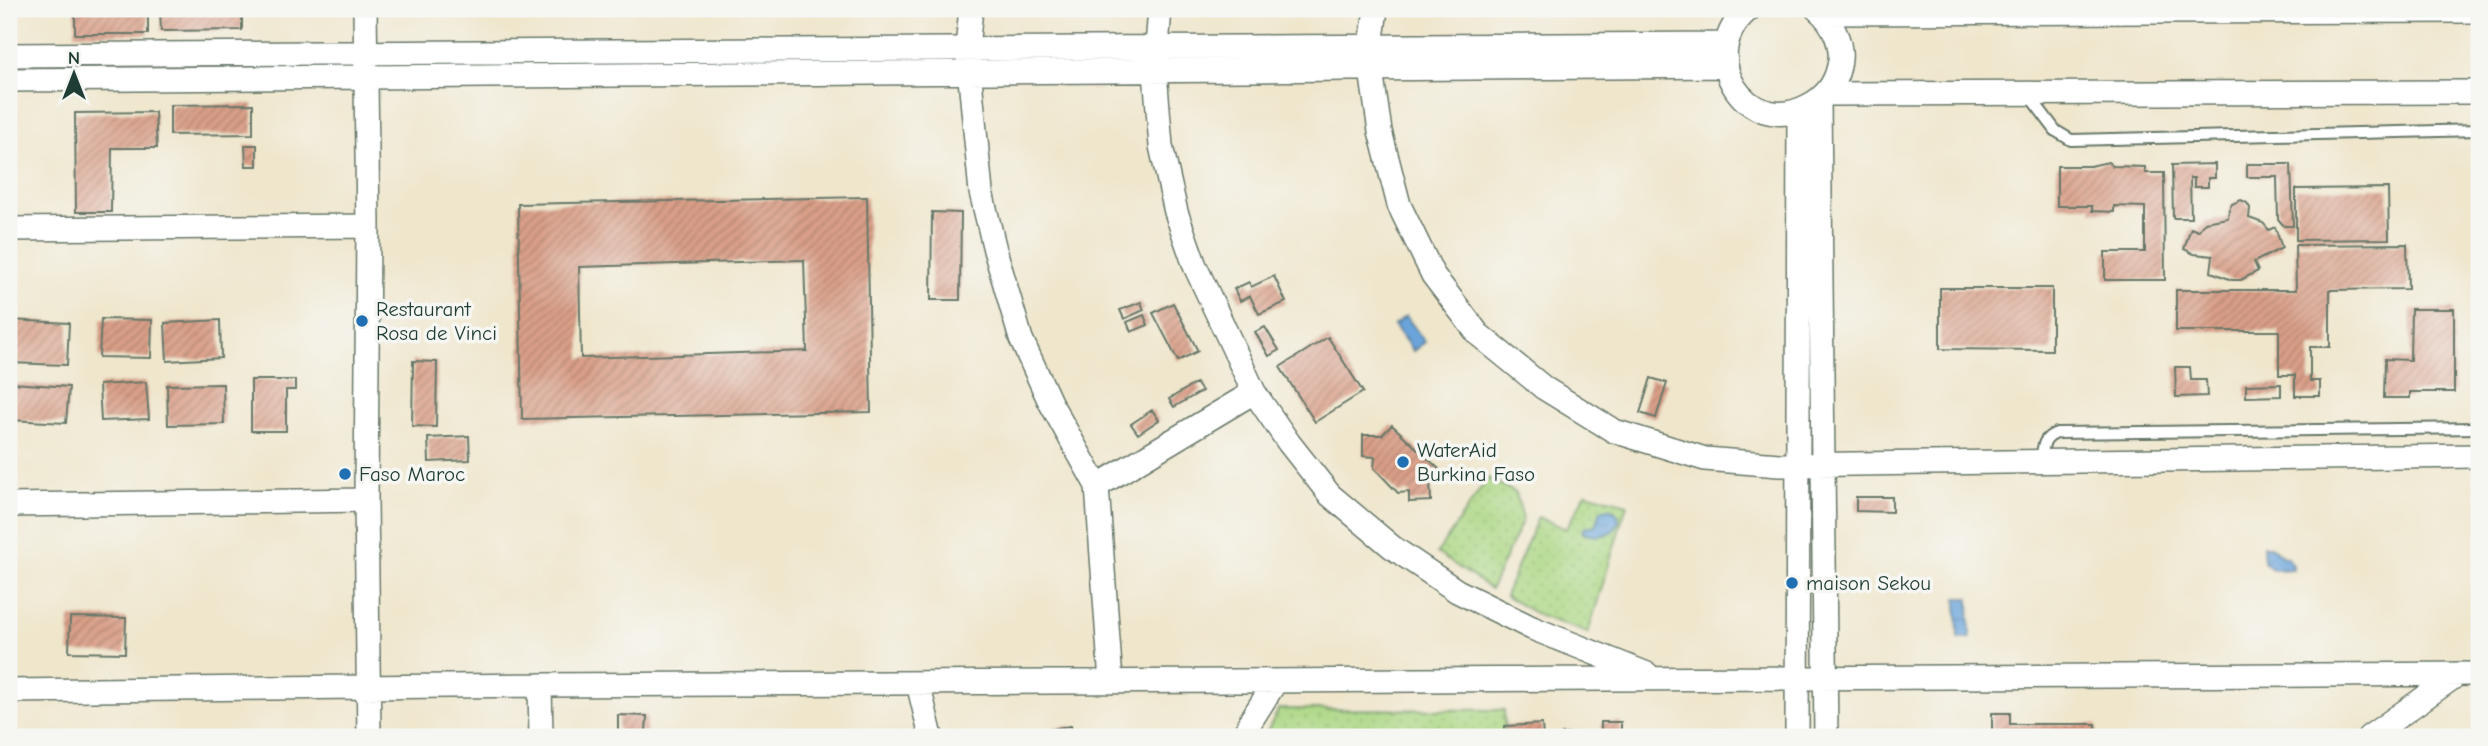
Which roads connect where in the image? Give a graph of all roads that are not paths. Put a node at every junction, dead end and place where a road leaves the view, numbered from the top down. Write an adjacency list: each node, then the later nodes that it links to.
1 (365, 9): 14 (street)
2 (971, 9): 11 (street)
3 (1160, 9): 9 (street)
4 (1376, 9): 10 (street)
5 (1749, 9): 16 (street)
6 (2027, 10): 7 (street); 8 (street)
7 (2479, 10)
8 (1819, 11): 26 (street)
9 (1156, 46): 10 (street); 11 (street); 18 (street)
10 (1371, 46): 16 (street); 17 (street)
11 (967, 48): 13 (street); 19 (street)
12 (625, 51): 13 (street); 14 (street); 20 (street)
13 (749, 51): 21 (street)
14 (365, 52): 15 (street); 22 (street)
15 (9, 55)
16 (1725, 55): 17 (street); 26 (street)
17 (1371, 70): 18 (street); 34 (street)
18 (1155, 72): 19 (street); 30 (street)
19 (969, 74): 21 (street); 36 (street)
20 (625, 75): 21 (street); 22 (street)
21 (749, 75)
22 (368, 76): 23 (street); 28 (street)
23 (9, 80)
24 (2479, 92): 25 (street)
25 (2028, 94): 26 (street); 27 (lane)
26 (1815, 102): 34 (street); 35 (street)
27 (2479, 130)
28 (368, 226): 29 (street); 37 (street)
29 (9, 229)
30 (1254, 392): 36 (street); 41 (street)
31 (2479, 428): 33 (lane)
32 (2479, 456): 33 (street)
33 (2041, 461): 35 (street)
34 (1799, 464): 35 (street); 42 (street)
35 (1824, 464): 40 (street)
36 (1097, 486): 44 (street)
37 (366, 500): 38 (street); 47 (street)
38 (9, 505)
39 (2468, 674): 40 (street); 55 (street)
40 (1825, 677): 42 (street); 54 (street)
41 (1660, 678): 42 (street); 43 (street)
42 (1797, 678): 53 (street)
43 (1276, 681): 44 (street); 52 (street)
44 (1111, 682): 45 (street)
45 (918, 683): 46 (street); 51 (street)
46 (540, 685): 47 (street); 50 (street)
47 (369, 687): 48 (street); 49 (street)
48 (9, 691)
49 (369, 737)
50 (541, 737)
51 (931, 737)
52 (1249, 737)
53 (1797, 737)
54 (1826, 737)
55 (2369, 737)

